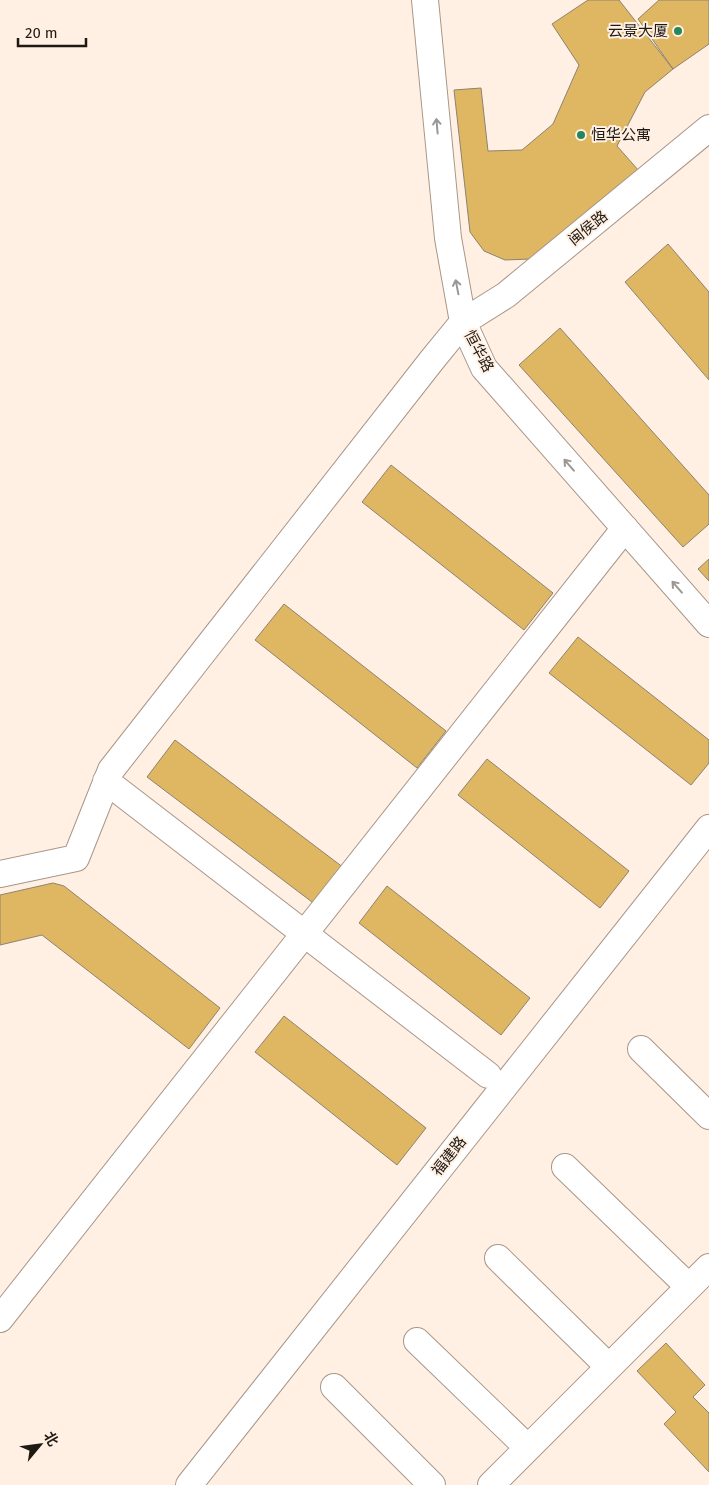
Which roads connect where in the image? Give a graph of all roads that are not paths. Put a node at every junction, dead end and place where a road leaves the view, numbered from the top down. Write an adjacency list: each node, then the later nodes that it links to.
1 (425, 0): 3 (street, 恒华路, one-way to 1)
2 (709, 128): 3 (street, 闽侯路)
3 (463, 322): 4 (street, 恒华路, one-way to 3); 6 (street, 闽侯路)
4 (625, 528): 5 (street, 恒华路, one-way to 4); 9 (street)
5 (709, 624)
6 (106, 781): 8 (street, 闽侯路); 9 (street)
7 (709, 828): 22 (street, 福建路)
8 (0, 874)
9 (305, 933): 11 (street); 17 (street)
10 (641, 1049): 12 (street)
11 (488, 1075)
12 (709, 1116)
13 (565, 1167): 16 (street)
14 (498, 1258): 19 (street)
15 (709, 1267): 16 (street)
16 (689, 1287): 19 (street)
17 (0, 1319)
18 (417, 1341): 21 (street)
19 (609, 1367): 21 (street)
20 (334, 1387): 23 (street)
21 (528, 1448): 24 (street)
22 (189, 1485)
23 (432, 1485)
24 (491, 1485)

